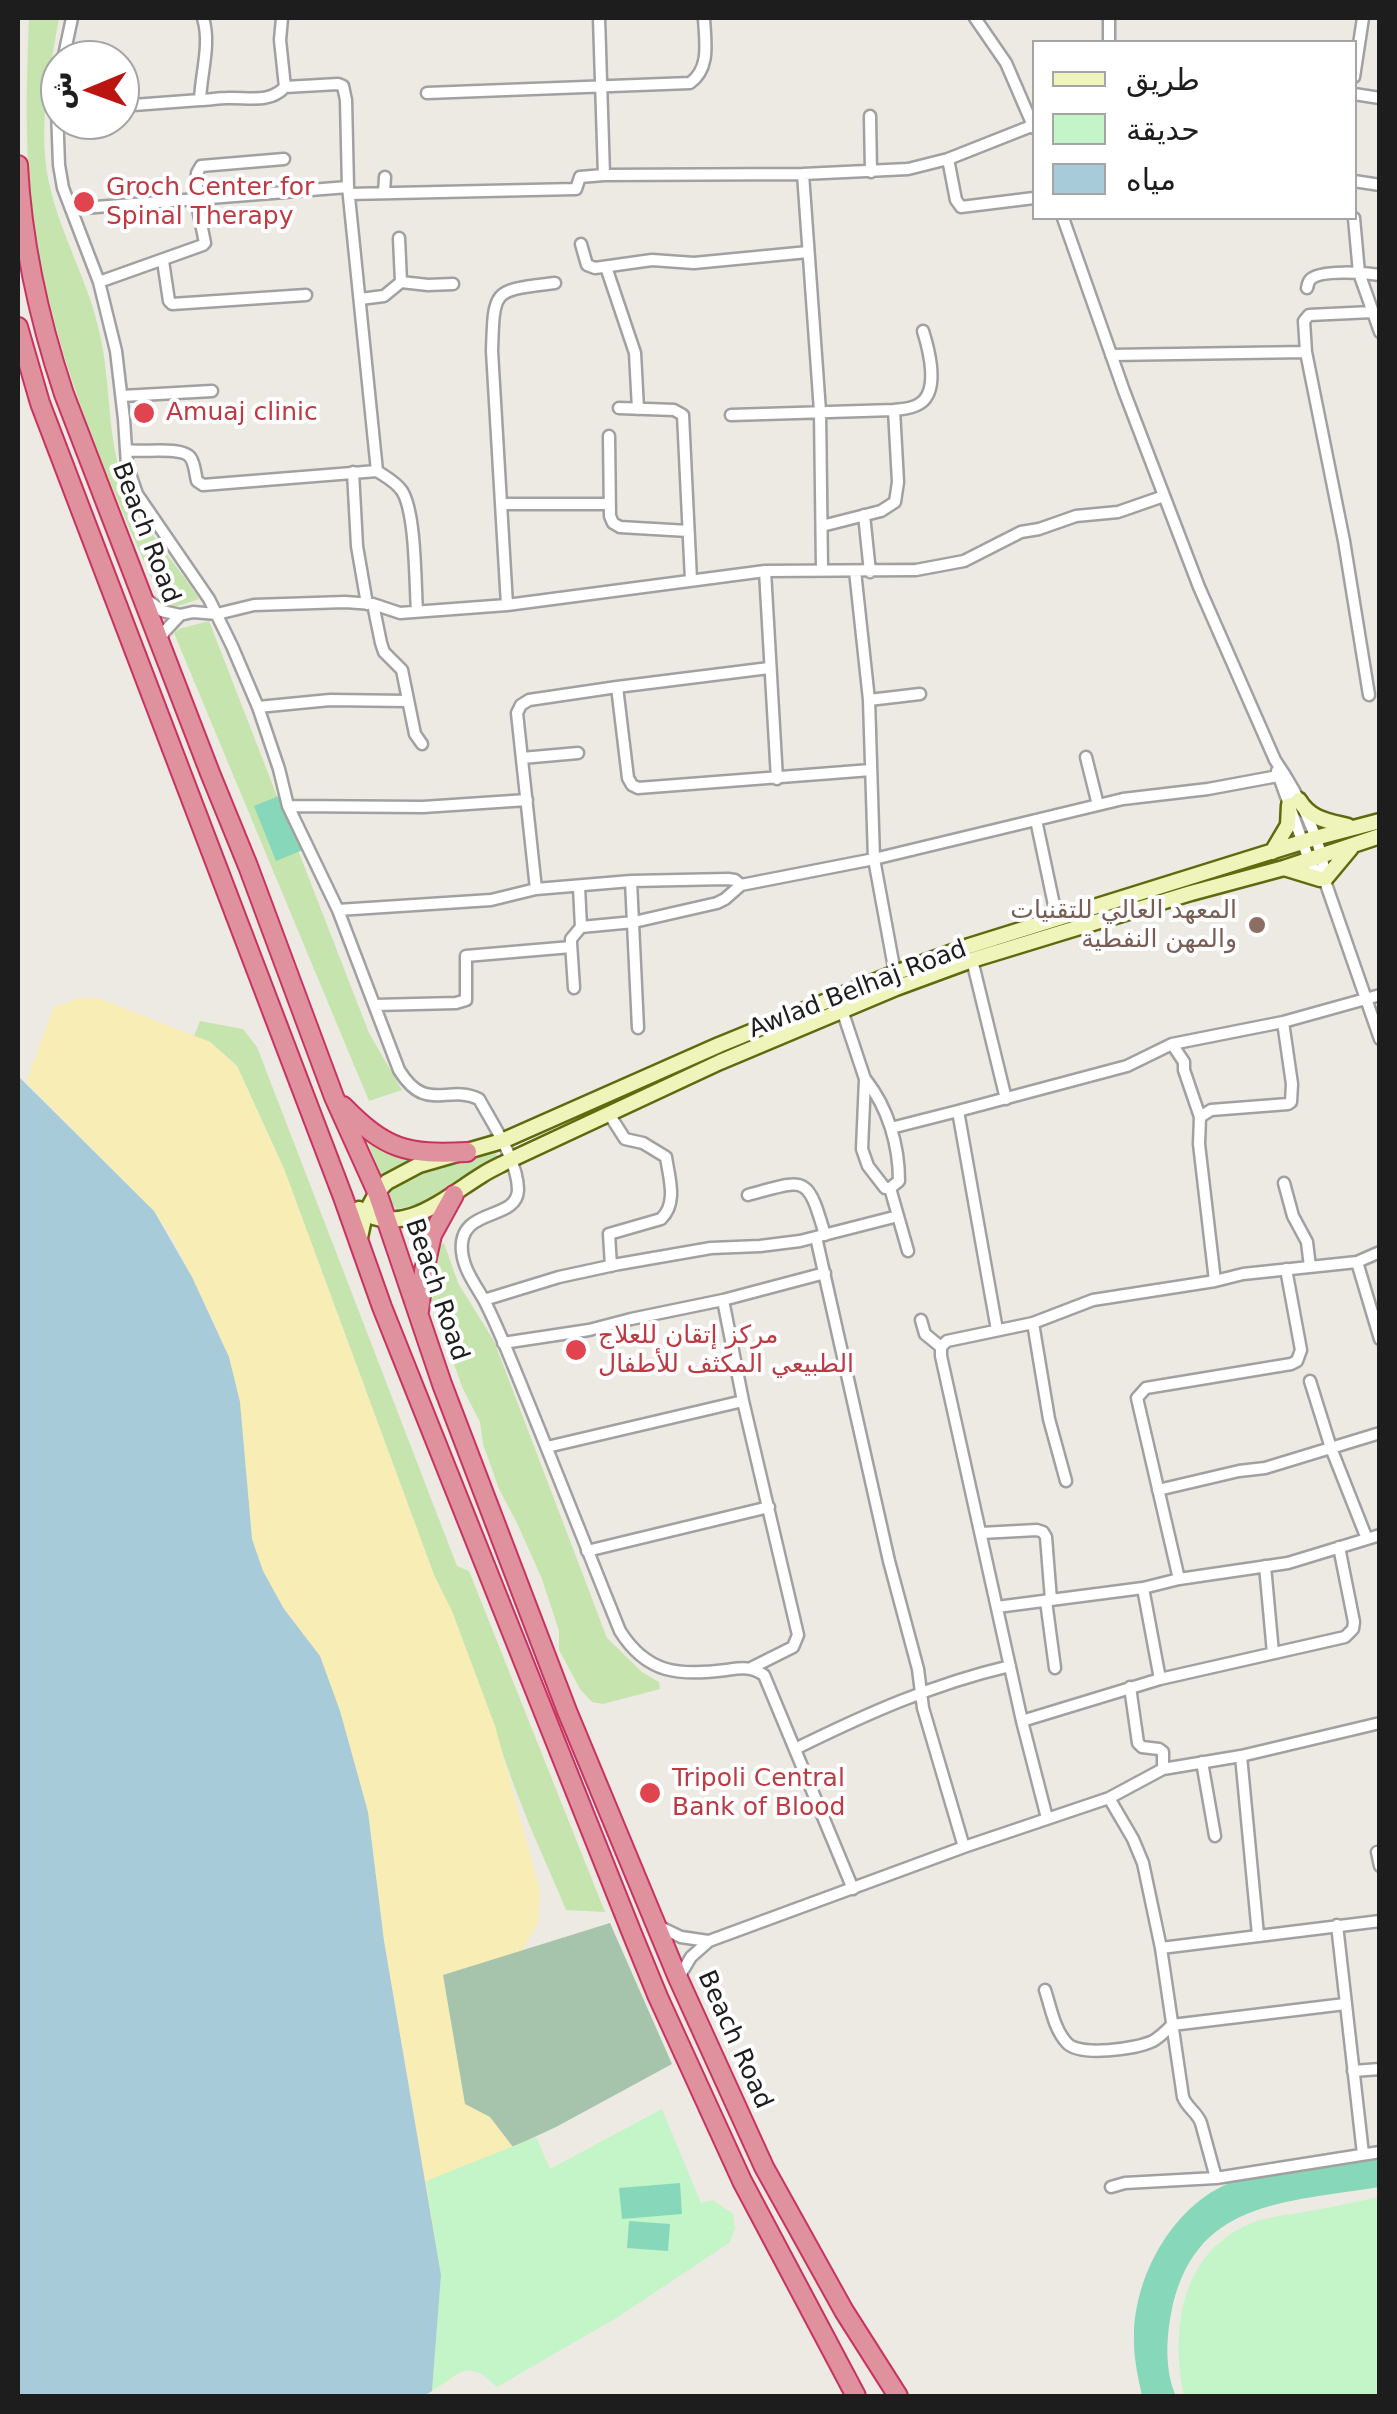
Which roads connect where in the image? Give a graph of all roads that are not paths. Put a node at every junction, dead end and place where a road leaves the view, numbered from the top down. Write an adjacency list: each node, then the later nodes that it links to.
1 (203, 18): 11 (street)
2 (282, 18): 9 (street)
3 (599, 18): 8 (street)
4 (704, 18): 8 (street)
5 (975, 18): 14 (street)
6 (1363, 18): 7 (street)
7 (1357, 57)
8 (600, 86): 10 (street); 22 (street)
9 (285, 87): 11 (street); 24 (street)
10 (427, 93)
11 (200, 100): 12 (street)
12 (140, 104)
13 (870, 116): 20 (street)
14 (1032, 121)
15 (1032, 127): 18 (street)
16 (59, 140): 28 (street)
17 (284, 159): 26 (street)
18 (948, 159): 20 (street); 27 (street)
19 (18, 165): 73 (highway, Beach Road)
20 (871, 172): 21 (street)
21 (803, 174): 22 (street); 33 (street)
22 (604, 176): 25 (street)
23 (385, 177): 25 (street)
24 (349, 191): 25 (street); 26 (street); 44 (street)
25 (384, 192)
26 (196, 198): 28 (street); 34 (street)
27 (1032, 198)
28 (71, 208): 38 (street)
29 (1064, 220): 50 (street)
30 (1354, 220): 36 (street)
31 (399, 238): 39 (street)
32 (581, 244): 35 (street)
33 (808, 252): 35 (street); 56 (street)
34 (163, 261): 38 (street); 43 (street)
35 (606, 267): 54 (street)
36 (1360, 272): 37 (street); 42 (street); 45 (street)
37 (1380, 275)
38 (99, 282): 52 (street)
39 (401, 282): 41 (street); 44 (street)
40 (554, 283): 63 (street)
41 (453, 284)
42 (1307, 288)
43 (306, 296)
44 (360, 299): 60 (street)
45 (1372, 312): 48 (street); 49 (street)
46 (18, 327): 147 (highway, Beach Road)
47 (923, 331): 55 (street)
48 (1380, 332)
49 (1306, 352): 50 (street); 85 (street)
50 (1111, 355): 62 (street)
51 (212, 390): 52 (street)
52 (122, 396): 59 (street)
53 (620, 408): 54 (street)
54 (638, 409): 67 (street)
55 (894, 410): 56 (street); 65 (street)
56 (820, 411): 57 (street); 66 (street)
57 (732, 415)
58 (609, 436): 64 (street)
59 (126, 450): 61 (street); 74 (street)
60 (377, 471): 61 (street); 78 (street)
61 (353, 472): 75 (street)
62 (1164, 496): 71 (street); 93 (street)
63 (503, 504): 64 (street); 76 (street)
64 (609, 504): 67 (street)
65 (864, 515): 66 (street); 71 (street)
66 (822, 526): 68 (street)
67 (688, 531): 72 (street)
68 (822, 569): 69 (street); 70 (street)
69 (765, 571): 72 (street); 82 (street)
70 (855, 571): 71 (street); 86 (street)
71 (870, 572)
72 (691, 580): 76 (street)
73 (140, 592): 80 (street); 81 (highway, Beach Road)
74 (206, 594): 77 (street); 79 (street)
75 (370, 604): 78 (street); 79 (street); 87 (street)
76 (508, 605): 78 (street)
77 (193, 612): 79 (street); 80 (street)
78 (417, 612)
79 (217, 614): 88 (street)
80 (180, 616): 81 (street)
81 (160, 642): 133 (highway, Beach Road)
82 (770, 668): 83 (street); 96 (street)
83 (617, 687): 92 (street); 96 (street)
84 (920, 694): 86 (street)
85 (1369, 695)
86 (870, 700): 94 (street)
87 (408, 701): 88 (street); 89 (street)
88 (258, 707): 100 (street)
89 (422, 744)
90 (578, 753): 92 (street)
91 (1086, 757): 99 (street)
92 (522, 758): 97 (street)
93 (1275, 760): 95 (street); 98 (street)
94 (872, 770): 96 (street); 109 (street)
95 (1278, 776): 98 (street); 99 (street)
96 (777, 778)
97 (527, 800): 100 (street); 115 (street)
98 (1294, 803): 103 (main road); 105 (street); 107 (main road)
99 (1098, 805): 101 (street)
100 (288, 806): 116 (street)
101 (1036, 820): 109 (street); 117 (street)
102 (1380, 821): 103 (main road, Awlad Belhaj Road)
103 (1354, 827): 105 (main road, Awlad Belhaj Road)
104 (1380, 836): 106 (main road, Awlad Belhaj Road)
105 (1309, 840): 107 (main road, Awlad Belhaj Road); 108 (street)
106 (1355, 844): 108 (main road, Awlad Belhaj Road); 111 (main road)
107 (1272, 852): 117 (main road, Awlad Belhaj Road)
108 (1314, 858): 110 (main road, Awlad Belhaj Road); 111 (street)
109 (874, 859): 113 (street); 122 (street)
110 (1284, 868): 111 (main road); 121 (main road, Awlad Belhaj Road)
111 (1324, 880): 125 (street)
112 (631, 882): 113 (street); 114 (street); 118 (street)
113 (741, 885): 118 (street)
114 (579, 886): 115 (street); 119 (street)
115 (536, 888): 116 (street)
116 (338, 910): 126 (street)
117 (1057, 919): 122 (main road, Awlad Belhaj Road)
118 (634, 922): 119 (street); 129 (street)
119 (580, 927): 120 (street)
120 (571, 948): 123 (street); 126 (street)
121 (972, 960): 127 (main road, Awlad Belhaj Road); 134 (street)
122 (895, 972): 139 (main road, Awlad Belhaj Road)
123 (574, 988)
124 (1380, 995): 125 (street)
125 (1366, 1000): 128 (street); 130 (street)
126 (375, 1006): 139 (street)
127 (842, 1010): 132 (street); 136 (main road, Awlad Belhaj Road)
128 (1282, 1022): 131 (street); 137 (street)
129 (638, 1028)
130 (1380, 1039)
131 (1172, 1044): 134 (street); 137 (street)
132 (865, 1078): 138 (street); 143 (street)
133 (334, 1097): 140 (highway); 144 (highway, Beach Road)
134 (1006, 1099): 135 (street)
135 (958, 1111): 138 (street); 166 (street)
136 (609, 1114): 141 (main road, Awlad Belhaj Road); 156 (street)
137 (1200, 1117): 160 (street)
138 (891, 1128): 143 (street)
139 (502, 1141): 140 (main road, Awlad Belhaj Road); 141 (street)
140 (467, 1152): 144 (main road, Awlad Belhaj Road)
141 (510, 1160): 145 (main road, Awlad Belhaj Road); 161 (street)
142 (1284, 1183): 157 (street)
143 (890, 1188): 149 (street)
144 (376, 1192): 148 (main road); 150 (highway, Beach Road)
145 (454, 1195): 150 (main road, Awlad Belhaj Road); 163 (highway)
146 (748, 1195): 151 (street)
147 (343, 1197): 148 (main road); 152 (highway, Beach Road)
148 (366, 1214): 150 (main road); 152 (main road)
149 (898, 1216): 151 (street); 153 (street)
150 (386, 1220): 163 (highway, Beach Road)
151 (820, 1236): 156 (street); 159 (street)
152 (359, 1243): 224 (highway, Beach Road)
153 (908, 1250)
154 (1380, 1252): 155 (street)
155 (1357, 1262): 157 (street); 167 (street)
156 (611, 1266): 161 (street)
157 (1310, 1267): 158 (street)
158 (1286, 1270): 160 (street); 176 (street)
159 (825, 1273): 162 (street); 194 (street)
160 (1214, 1281): 165 (street)
161 (484, 1300): 168 (street)
162 (722, 1300): 168 (street); 171 (street)
163 (418, 1317): 210 (highway, Beach Road)
164 (921, 1320): 169 (street)
165 (1034, 1322): 166 (street); 175 (street)
166 (998, 1330): 169 (street)
167 (1380, 1339)
168 (503, 1343): 173 (street)
169 (941, 1347): 178 (street)
170 (1310, 1382): 174 (street)
171 (742, 1401): 173 (street); 177 (street)
172 (1380, 1433): 174 (street)
173 (546, 1448): 182 (street)
174 (1331, 1448): 176 (street); 180 (street)
175 (1066, 1481)
176 (1158, 1490): 184 (street)
177 (768, 1506): 182 (street); 190 (street)
178 (981, 1533): 186 (street); 187 (street)
179 (1380, 1535): 180 (street)
180 (1367, 1539): 181 (street)
181 (1339, 1547): 183 (street); 188 (street)
182 (588, 1551): 190 (street)
183 (1265, 1566): 184 (street); 188 (street)
184 (1179, 1578): 185 (street)
185 (1143, 1588): 186 (street); 192 (street)
186 (1048, 1600): 187 (street); 191 (street)
187 (997, 1607): 189 (street)
188 (1272, 1653): 192 (street)
189 (1010, 1666): 194 (street); 195 (street)
190 (750, 1668): 197 (street)
191 (1055, 1668)
192 (1160, 1679): 193 (street)
193 (1130, 1688): 195 (street); 200 (street)
194 (921, 1692): 197 (street); 204 (street)
195 (1022, 1721): 202 (street)
196 (1380, 1722): 198 (street)
197 (796, 1749): 207 (street)
198 (1241, 1756): 199 (street); 211 (street)
199 (1202, 1762): 200 (street); 203 (street)
200 (1162, 1770): 201 (street)
201 (1109, 1798): 202 (street); 213 (street)
202 (1047, 1818): 204 (street)
203 (1216, 1836)
204 (964, 1847): 207 (street)
205 (1377, 1852): 206 (street)
206 (1380, 1866)
207 (852, 1889): 212 (street)
208 (1380, 1921): 209 (street)
209 (1337, 1924): 211 (street); 216 (street)
210 (656, 1925): 212 (street); 214 (highway, Beach Road)
211 (1258, 1935): 213 (street)
212 (709, 1941): 214 (street)
213 (1160, 1948): 217 (street)
214 (678, 1978): 225 (highway, Beach Road)
215 (1045, 1990): 217 (street)
216 (1345, 2004): 217 (street); 219 (street)
217 (1172, 2026): 222 (street)
218 (1380, 2069): 219 (street)
219 (1353, 2071): 221 (street)
220 (1380, 2152): 221 (street)
221 (1363, 2154): 222 (street)
222 (1216, 2178): 223 (street)
223 (1111, 2187)
224 (856, 2396)
225 (898, 2396)

